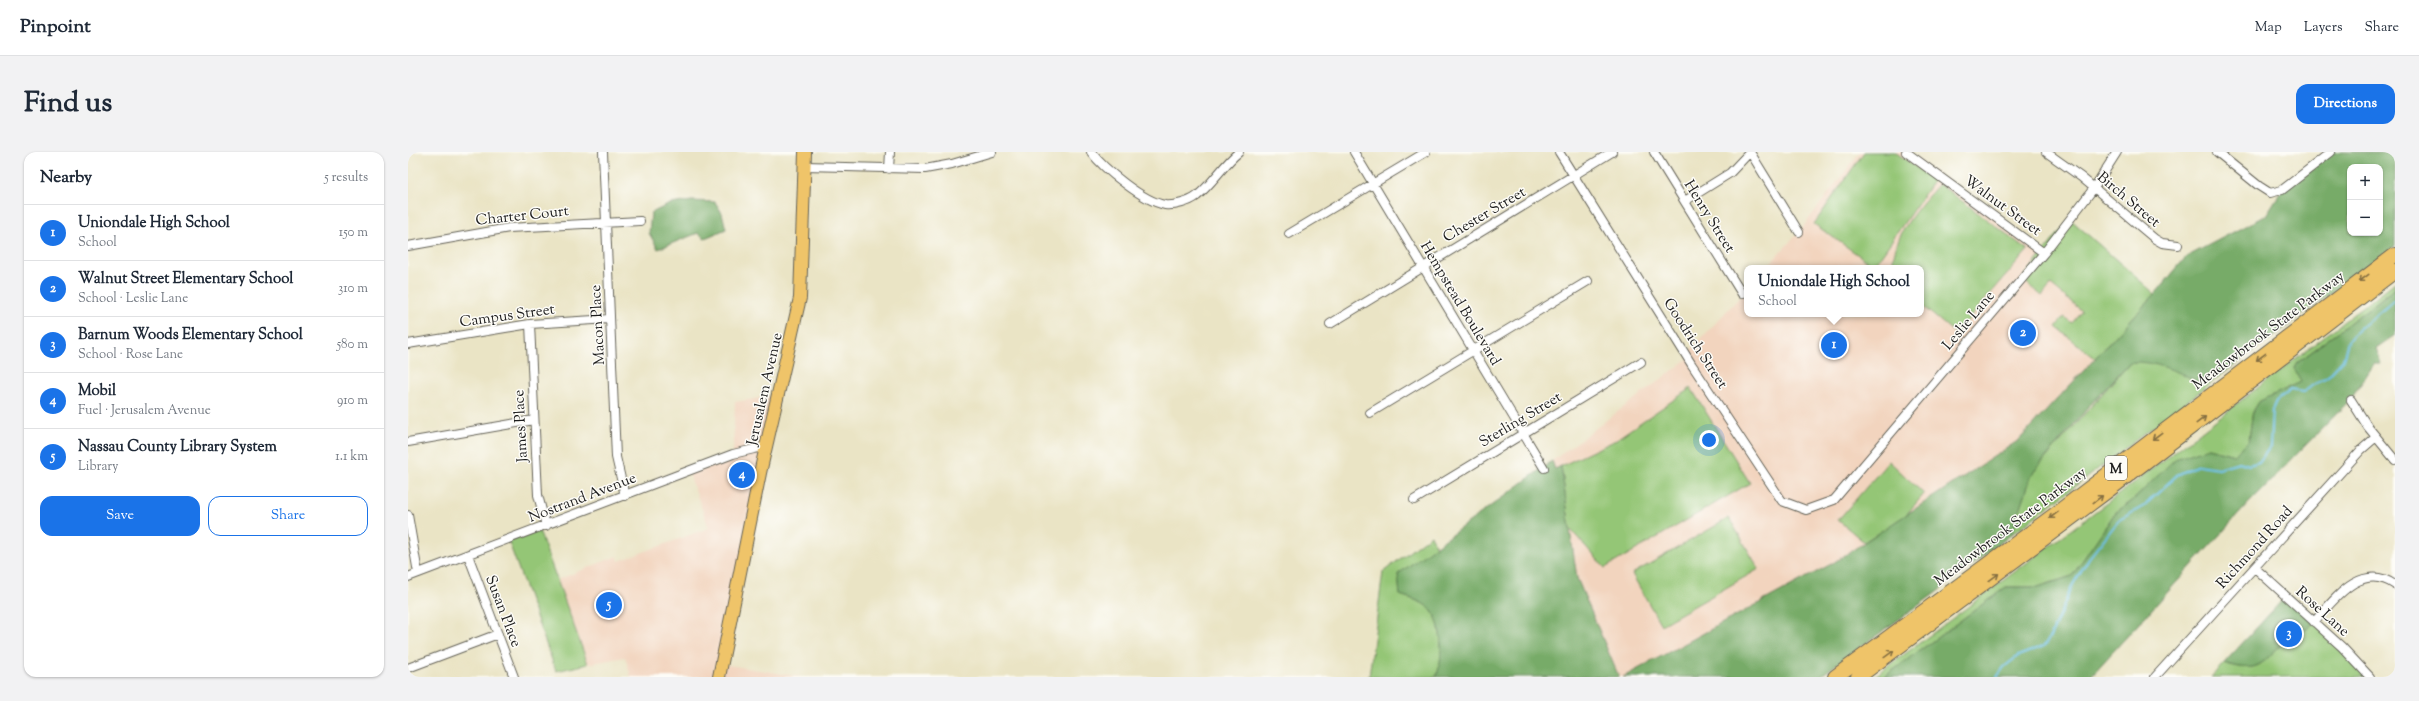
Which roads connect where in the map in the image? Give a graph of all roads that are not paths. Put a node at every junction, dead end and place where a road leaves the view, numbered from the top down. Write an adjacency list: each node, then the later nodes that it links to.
1 (603, 152): 25 (street, Macon Place)
2 (805, 152): 18 (main road, Jerusalem Avenue)
3 (890, 152): 19 (street)
4 (992, 152): 19 (street)
5 (1091, 152): 6 (street)
6 (1239, 152)
7 (1354, 152): 21 (street, Hempstead Boulevard)
8 (1426, 152): 21 (street)
9 (1559, 152): 20 (street, Goodrich Street)
10 (1612, 152): 20 (street, Chester Street)
11 (1654, 152): 23 (street, Henry Street)
12 (1750, 152): 23 (street); 26 (street)
13 (1906, 152): 30 (street, Walnut Street)
14 (2046, 152): 22 (street, Birch Street)
15 (2117, 152): 22 (street, Leslie Lane)
16 (2217, 152): 17 (street)
17 (2331, 152)
18 (805, 166): 19 (street); 48 (main road, Jerusalem Avenue)
19 (889, 169)
20 (1574, 176): 32 (street, Chester Street); 53 (street, Goodrich Street)
21 (1373, 184): 27 (street); 32 (street, Hempstead Boulevard)
22 (2094, 188): 28 (street, Birch Street); 30 (street, Leslie Lane)
23 (1685, 201): 35 (street, Henry Street)
24 (640, 221): 25 (street, Charter Court)
25 (606, 222): 29 (street, Charter Court); 36 (street, Macon Place)
26 (1799, 232)
27 (1289, 234)
28 (2178, 245)
29 (408, 246)
30 (2044, 253): 53 (street, Leslie Lane)
31 (2395, 254): 66 (highway, Meadowbrook State Parkway / M, one-way to 66)
32 (1424, 267): 38 (street, Chester Street); 40 (street, Hempstead Boulevard)
33 (2395, 272): 67 (highway, Meadowbrook State Parkway / M, one-way to 33)
34 (1588, 281): 40 (street)
35 (1742, 294)
36 (610, 319): 37 (street, Campus Street); 51 (street, Macon Place)
37 (530, 324): 39 (street, Campus Street); 44 (street, James Place)
38 (1330, 324)
39 (408, 344)
40 (1473, 350): 43 (street); 45 (street, Hempstead Boulevard)
41 (1641, 362): 45 (street, Sterling Street)
42 (2351, 400): 46 (street)
43 (1370, 413)
44 (534, 420): 47 (street); 55 (street, James Place)
45 (1523, 433): 50 (street, Hempstead Boulevard); 52 (street, Sterling Street)
46 (2376, 437): 49 (street); 57 (street, Richmond Road)
47 (408, 442)
48 (767, 446): 51 (street, Nostrand Avenue); 65 (main road, Jerusalem Avenue)
49 (2395, 460)
50 (1544, 468)
51 (625, 496): 55 (street, Nostrand Avenue)
52 (1414, 500)
53 (1834, 500)
54 (408, 515): 58 (street)
55 (546, 526): 56 (street, Nostrand Avenue)
56 (468, 555): 58 (street, Nostrand Avenue); 62 (street, Susan Place)
57 (2255, 568): 61 (street, Rose Lane); 68 (street, Richmond Road)
58 (418, 573): 59 (street, Nostrand Avenue)
59 (408, 577)
60 (2395, 585): 61 (street)
61 (2314, 622): 69 (street, Rose Lane)
62 (498, 634): 63 (street); 64 (street, Susan Place)
63 (408, 668)
64 (514, 677)
65 (719, 677)
66 (1835, 677)
67 (1858, 677)
68 (2155, 677)
69 (2370, 677)

